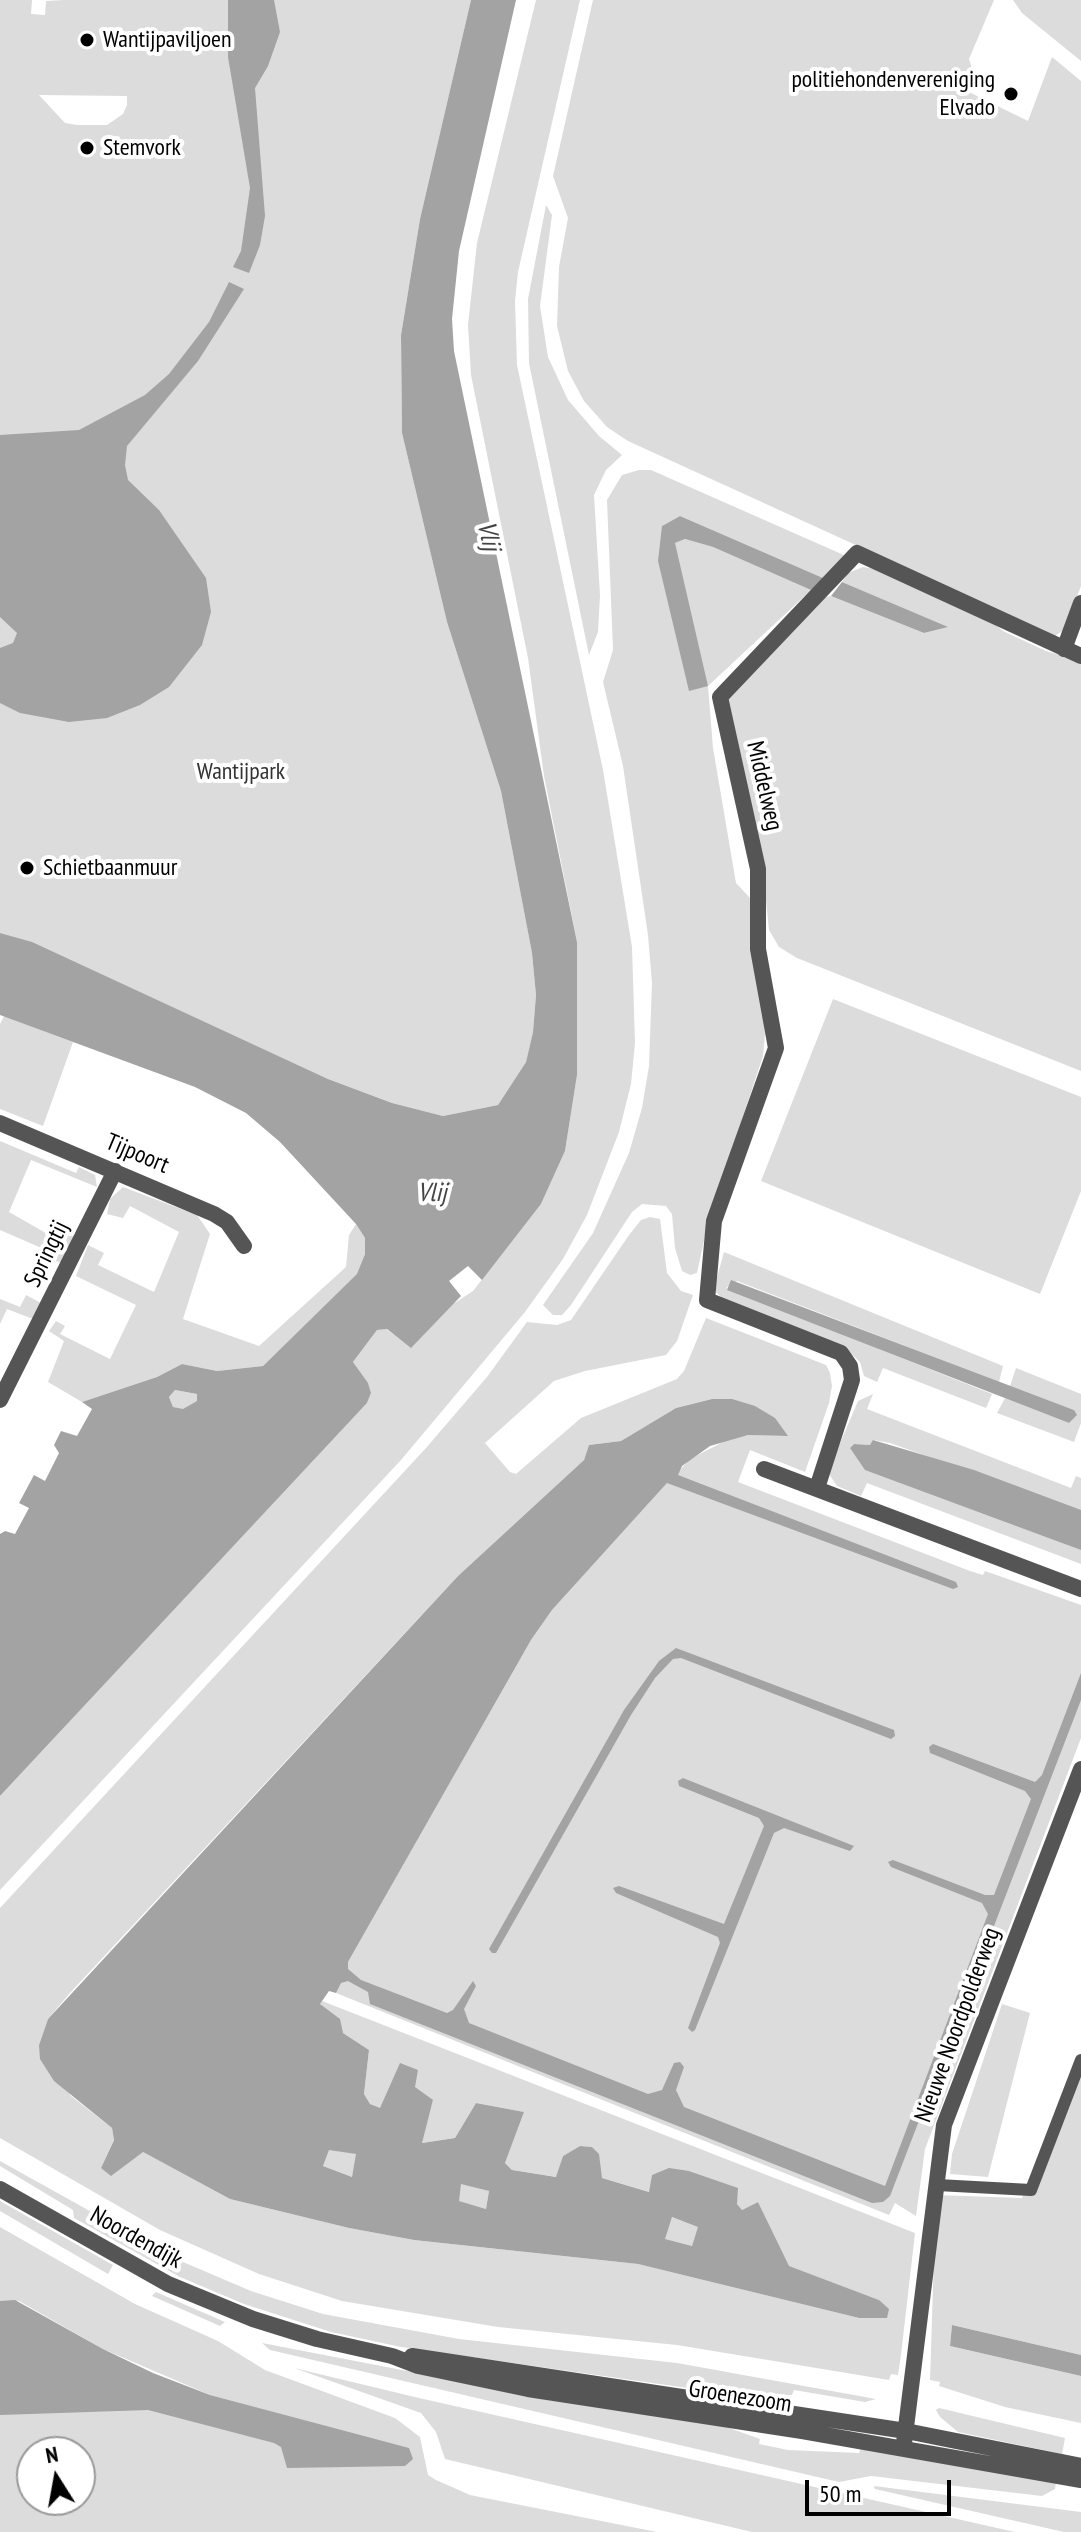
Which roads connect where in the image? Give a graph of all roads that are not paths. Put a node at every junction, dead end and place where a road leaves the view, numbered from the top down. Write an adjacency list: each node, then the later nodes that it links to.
1 (1081, 603): 2 (street)
2 (1064, 649): 3 (street, Middelweg); 9 (street, Middelweg)
3 (1081, 656)
4 (0, 1123): 5 (street, Tijpoort)
5 (115, 1171): 6 (street, Tijpoort); 7 (street, Springtij)
6 (244, 1246)
7 (0, 1400)
8 (764, 1469): 9 (street)
9 (817, 1488): 10 (street)
10 (1081, 1589)
11 (1081, 1769): 13 (street, Nieuwe Noordpolderweg)
12 (1081, 2060): 13 (street)
13 (937, 2185): 17 (street, Nieuwe Noordpolderweg)
14 (0, 2189): 15 (street, Noordendijk)
15 (253, 2319): 16 (street, Groenezoom)
16 (392, 2356): 17 (street, Groenezoom); 18 (street, Groenezoom)
17 (906, 2431): 18 (street, Nieuwe Noordpolderweg); 19 (street, Groenezoom)
18 (903, 2450): 20 (street, Groenezoom)
19 (1081, 2466)
20 (1081, 2480)

